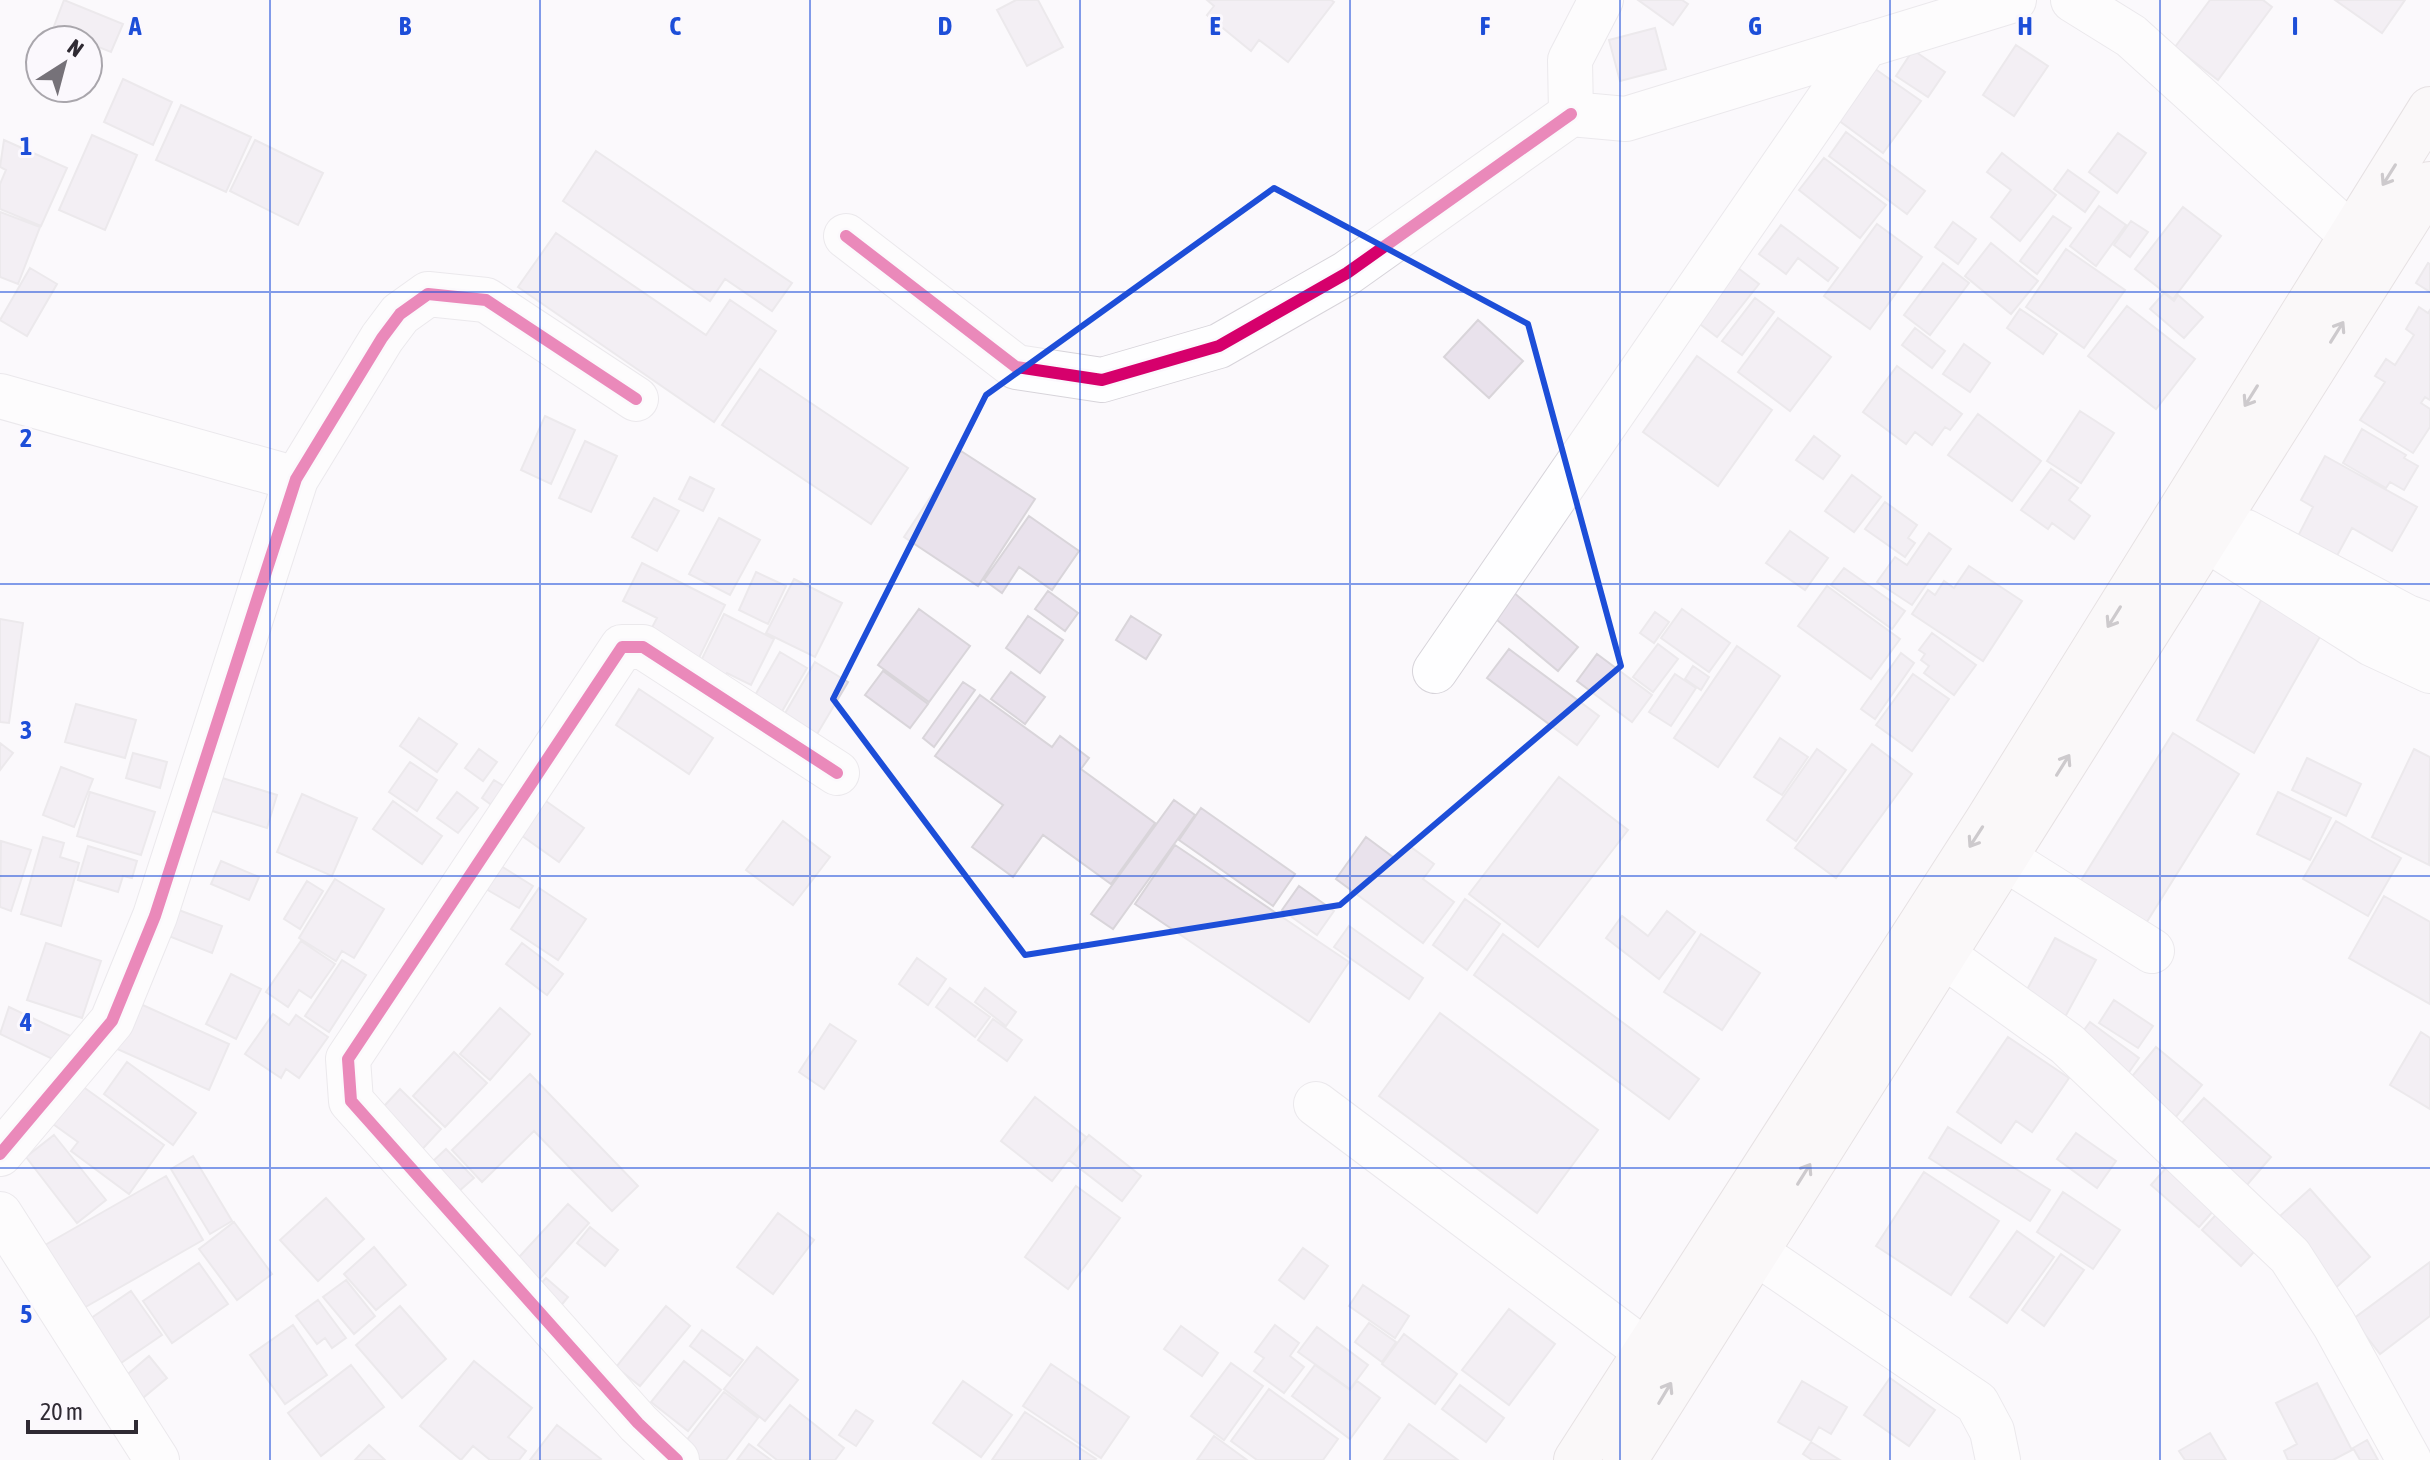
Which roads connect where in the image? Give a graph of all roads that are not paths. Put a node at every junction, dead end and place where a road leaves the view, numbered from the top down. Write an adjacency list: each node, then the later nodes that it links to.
1 (1601, 0): 6 (street)
2 (2014, 0): 4 (street)
3 (2073, 0): 8 (street)
4 (1866, 45): 6 (street); 15 (street)
5 (2430, 109): 8 (main road, one-way to 8)
6 (1571, 114): 9 (street)
7 (2430, 184): 13 (main road, one-way to 7)
8 (2351, 235): 25 (main road, one-way to 25)
9 (846, 236)
10 (0, 396): 12 (street)
11 (636, 399): 12 (street)
12 (296, 479): 22 (street)
13 (2213, 528): 14 (street); 16 (street); 18 (main road, one-way to 13)
14 (2430, 625)
15 (1435, 671)
16 (2430, 671)
17 (837, 773): 27 (street)
18 (2004, 858): 19 (street); 20 (main road)
19 (2152, 951)
20 (1943, 955): 24 (main road, one-way to 20); 31 (street)
21 (1316, 1104): 25 (street)
22 (0, 1154)
23 (0, 1214): 26 (street)
24 (1755, 1252): 29 (main road, one-way to 24); 30 (street)
25 (1644, 1350): 28 (main road)
26 (157, 1460)
27 (677, 1460)
28 (1576, 1460)
29 (1625, 1460)
30 (1998, 1460)
31 (2409, 1460)

